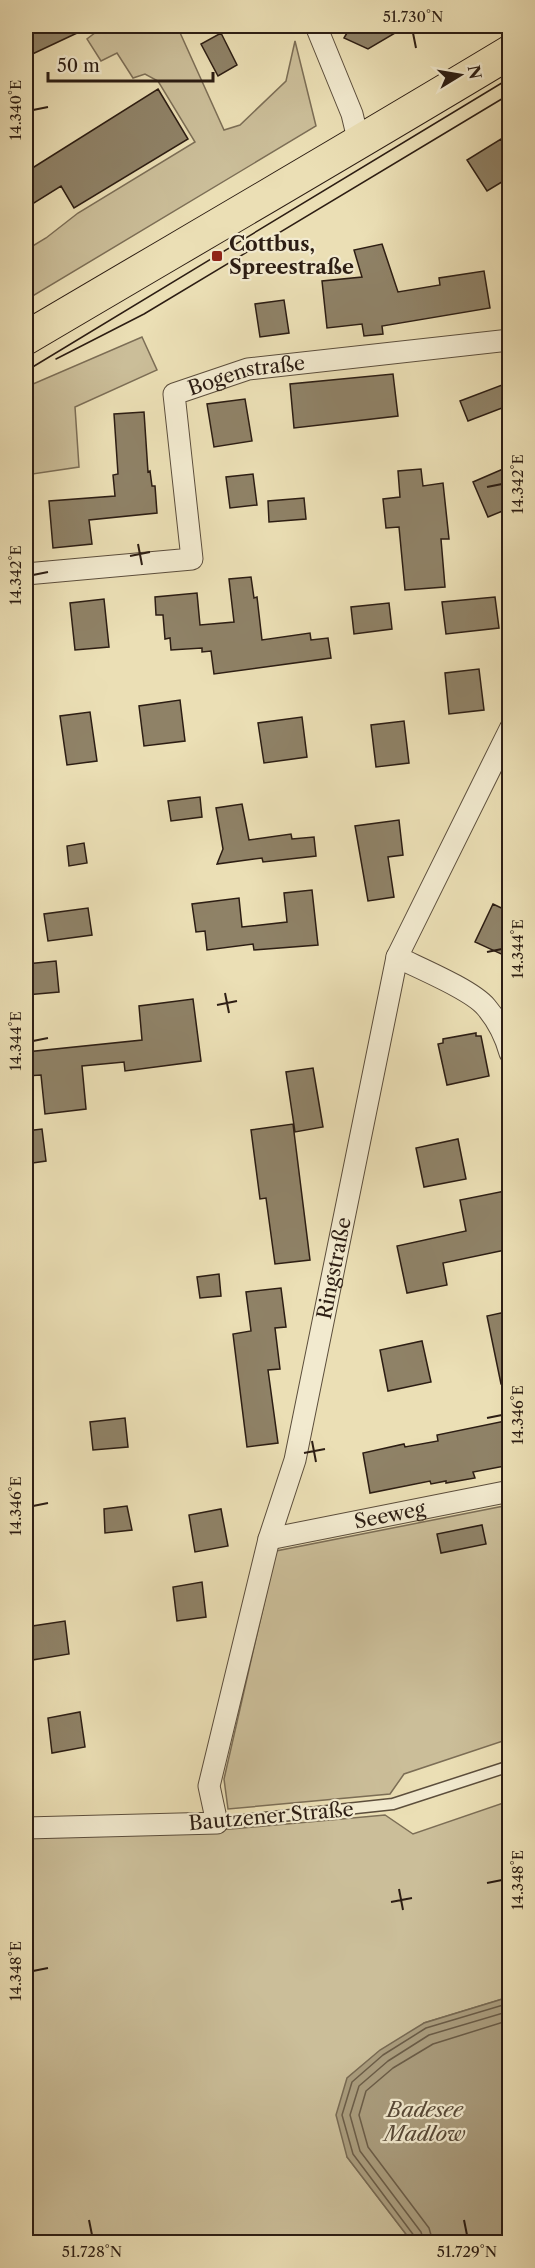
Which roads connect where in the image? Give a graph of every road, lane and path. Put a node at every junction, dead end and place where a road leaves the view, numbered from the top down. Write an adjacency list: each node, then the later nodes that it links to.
1 (316, 26): 3 (street)
2 (510, 52): 3 (main road)
3 (359, 143): 4 (main road)
4 (26, 338)
5 (510, 340): 6 (street, Bogenstraße)
6 (26, 574)
7 (510, 729): 8 (street, Ringstraße)
8 (396, 957): 9 (street); 11 (street, Ringstraße)
9 (510, 1053)
10 (510, 1491): 11 (street, Seeweg)
11 (269, 1539): 13 (street, Ringstraße)
12 (510, 1766): 13 (lane, Bautzener Straße)
13 (217, 1823): 14 (street, Bautzener Straße)
14 (26, 1828)

